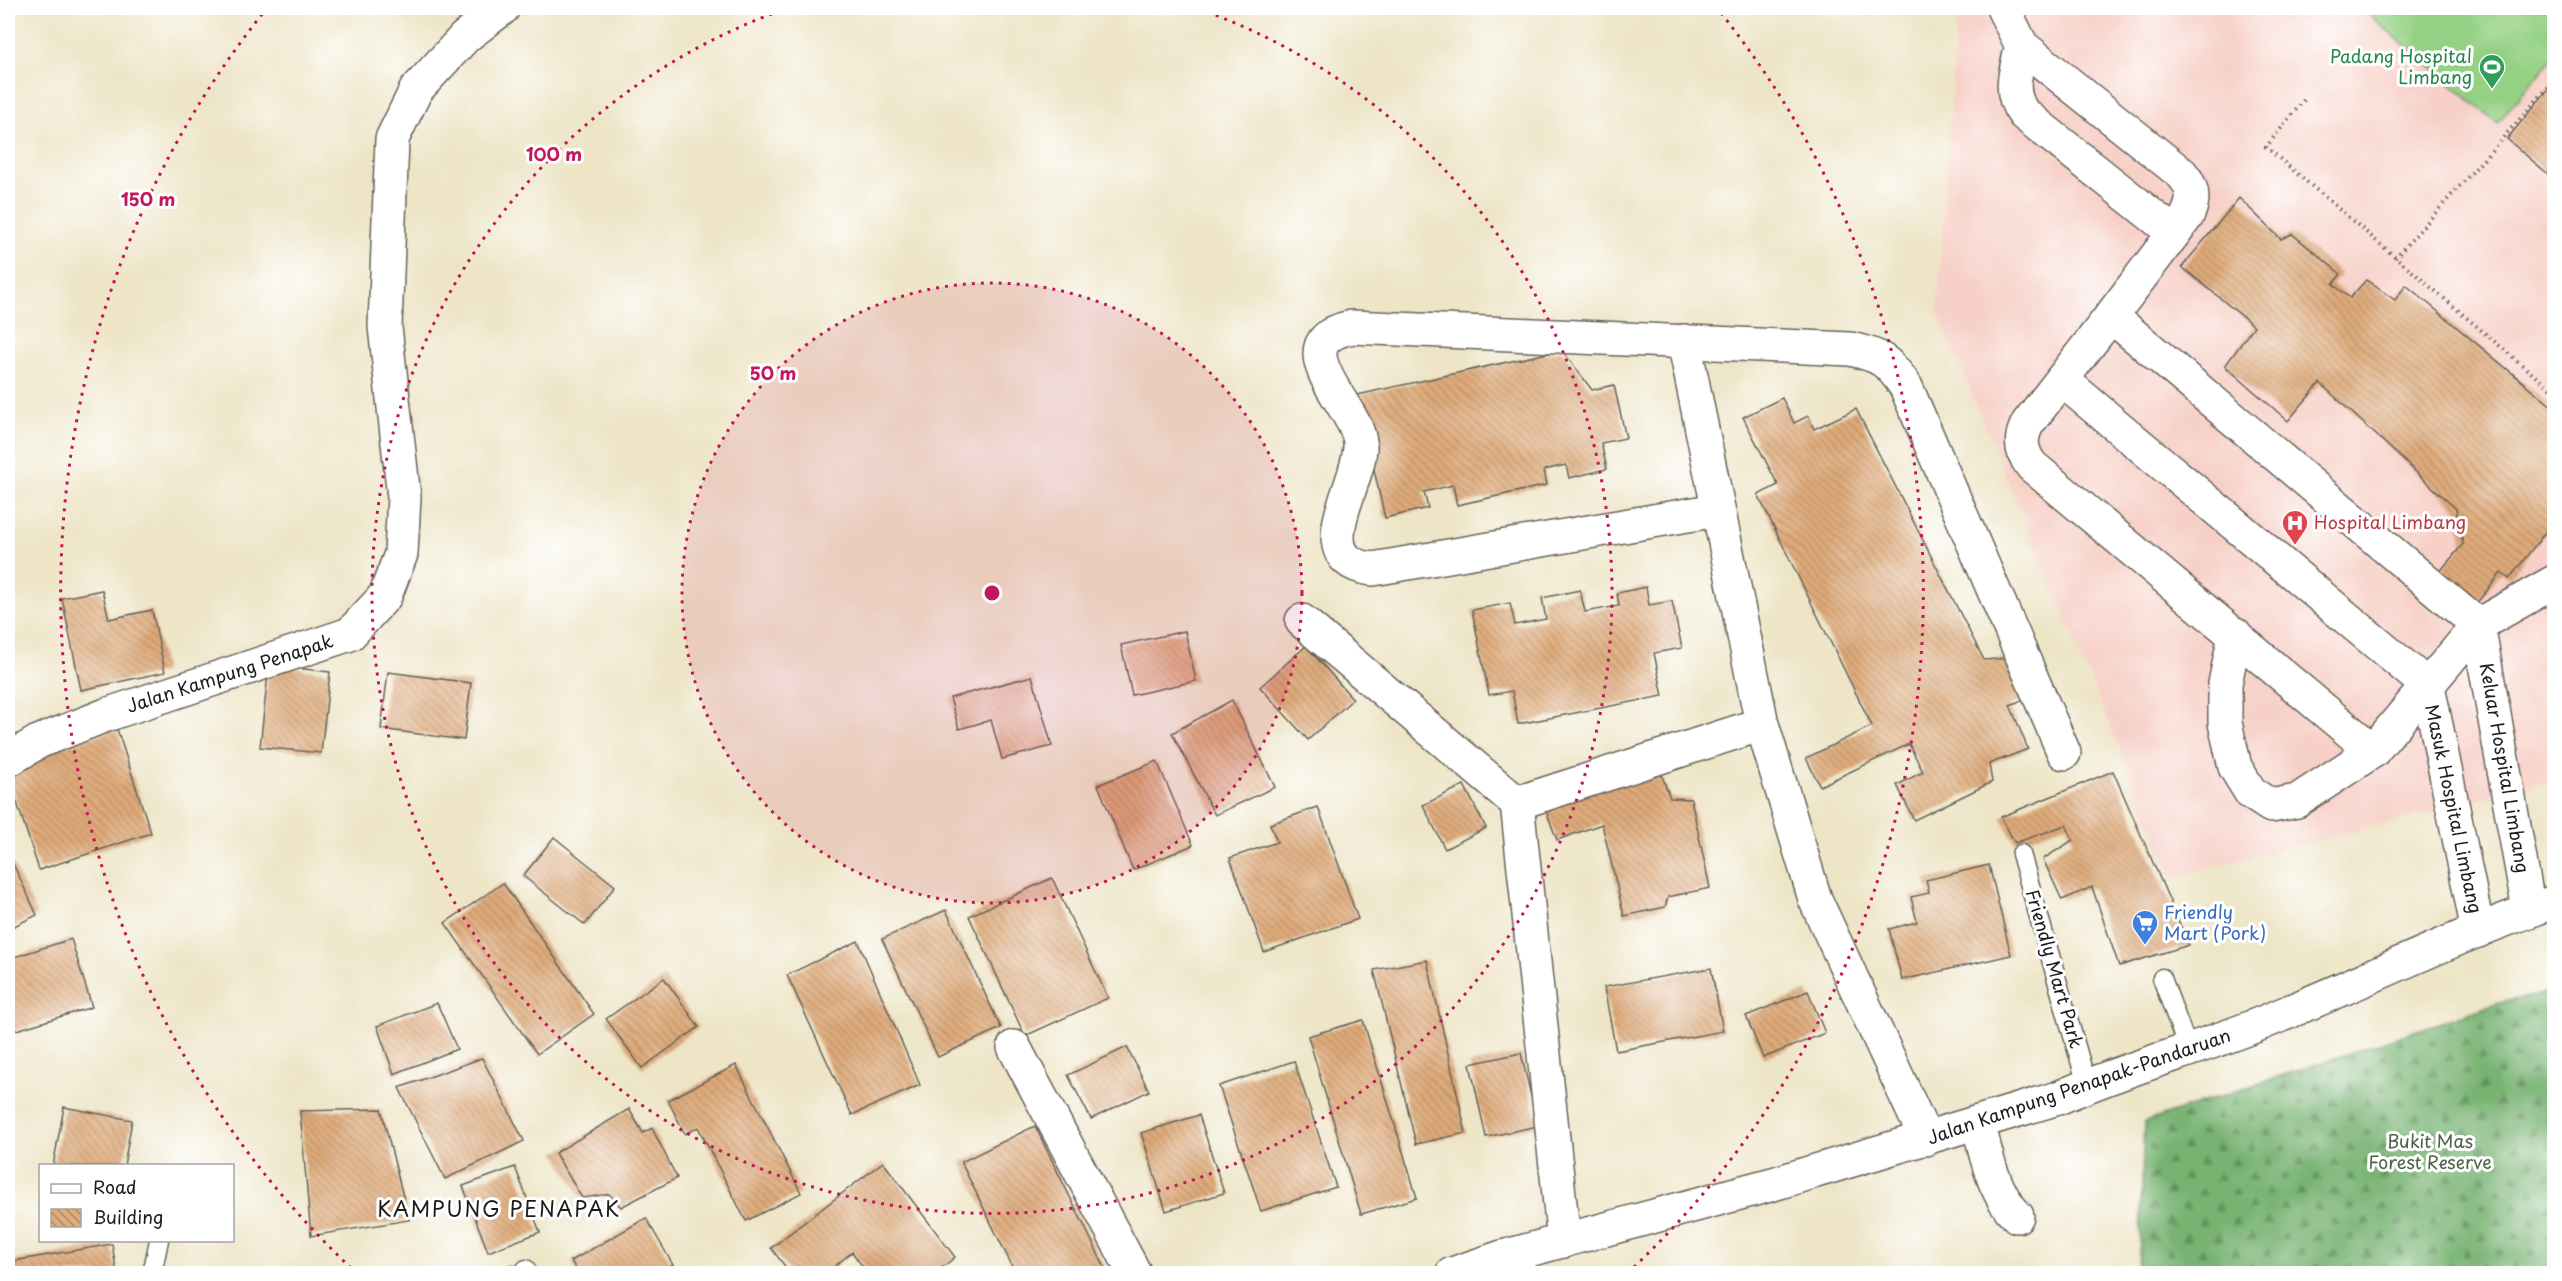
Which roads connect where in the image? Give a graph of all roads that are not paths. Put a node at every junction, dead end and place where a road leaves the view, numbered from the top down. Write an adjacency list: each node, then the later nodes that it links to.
1 (503, 8): 17 (main road, Jalan Kampung Penapak)
2 (2003, 8): 3 (main road)
3 (2022, 46): 4 (main road); 4 (main road)
4 (2174, 233): 5 (main road)
5 (2111, 316): 7 (main road); 11 (main road)
6 (1684, 341): 8 (main road); 8 (main road); 16 (main road)
7 (2062, 380): 12 (main road); 13 (main road)
8 (1717, 510): 14 (main road)
9 (2554, 582): 11 (main road)
10 (1302, 621): 18 (main road)
11 (2478, 626): 13 (main road); 20 (main road, Keluar Hospital Limbang)
12 (2235, 634): 15 (main road); 15 (main road)
13 (2428, 686): 15 (main road); 21 (main road, Masuk Hospital Limbang)
14 (1762, 724): 18 (main road); 27 (main road)
15 (2373, 751)
16 (2064, 753)
17 (8, 760)
18 (1517, 803): 29 (main road)
19 (2021, 854): 25 (lane, Friendly Mart Park)
20 (2542, 906): 21 (main road, Jalan Kampung Penapak-Pandaruan)
21 (2478, 931): 24 (main road, Jalan Kampung Penapak-Pandaruan)
22 (2162, 978): 24 (lane)
23 (1014, 1047): 32 (main road)
24 (2188, 1049): 25 (main road, Jalan Kampung Penapak-Pandaruan)
25 (2087, 1085): 26 (main road, Jalan Kampung Penapak-Pandaruan)
26 (1979, 1122): 27 (main road, Jalan Kampung Penapak-Pandaruan); 28 (main road)
27 (1926, 1139): 29 (main road, Jalan Kampung Penapak-Pandaruan)
28 (2017, 1216)
29 (1564, 1241): 33 (main road, Jalan Kampung Penapak-Pandaruan)
30 (159, 1242): 31 (lane)
31 (152, 1274)
32 (1135, 1274)
33 (1452, 1274)

